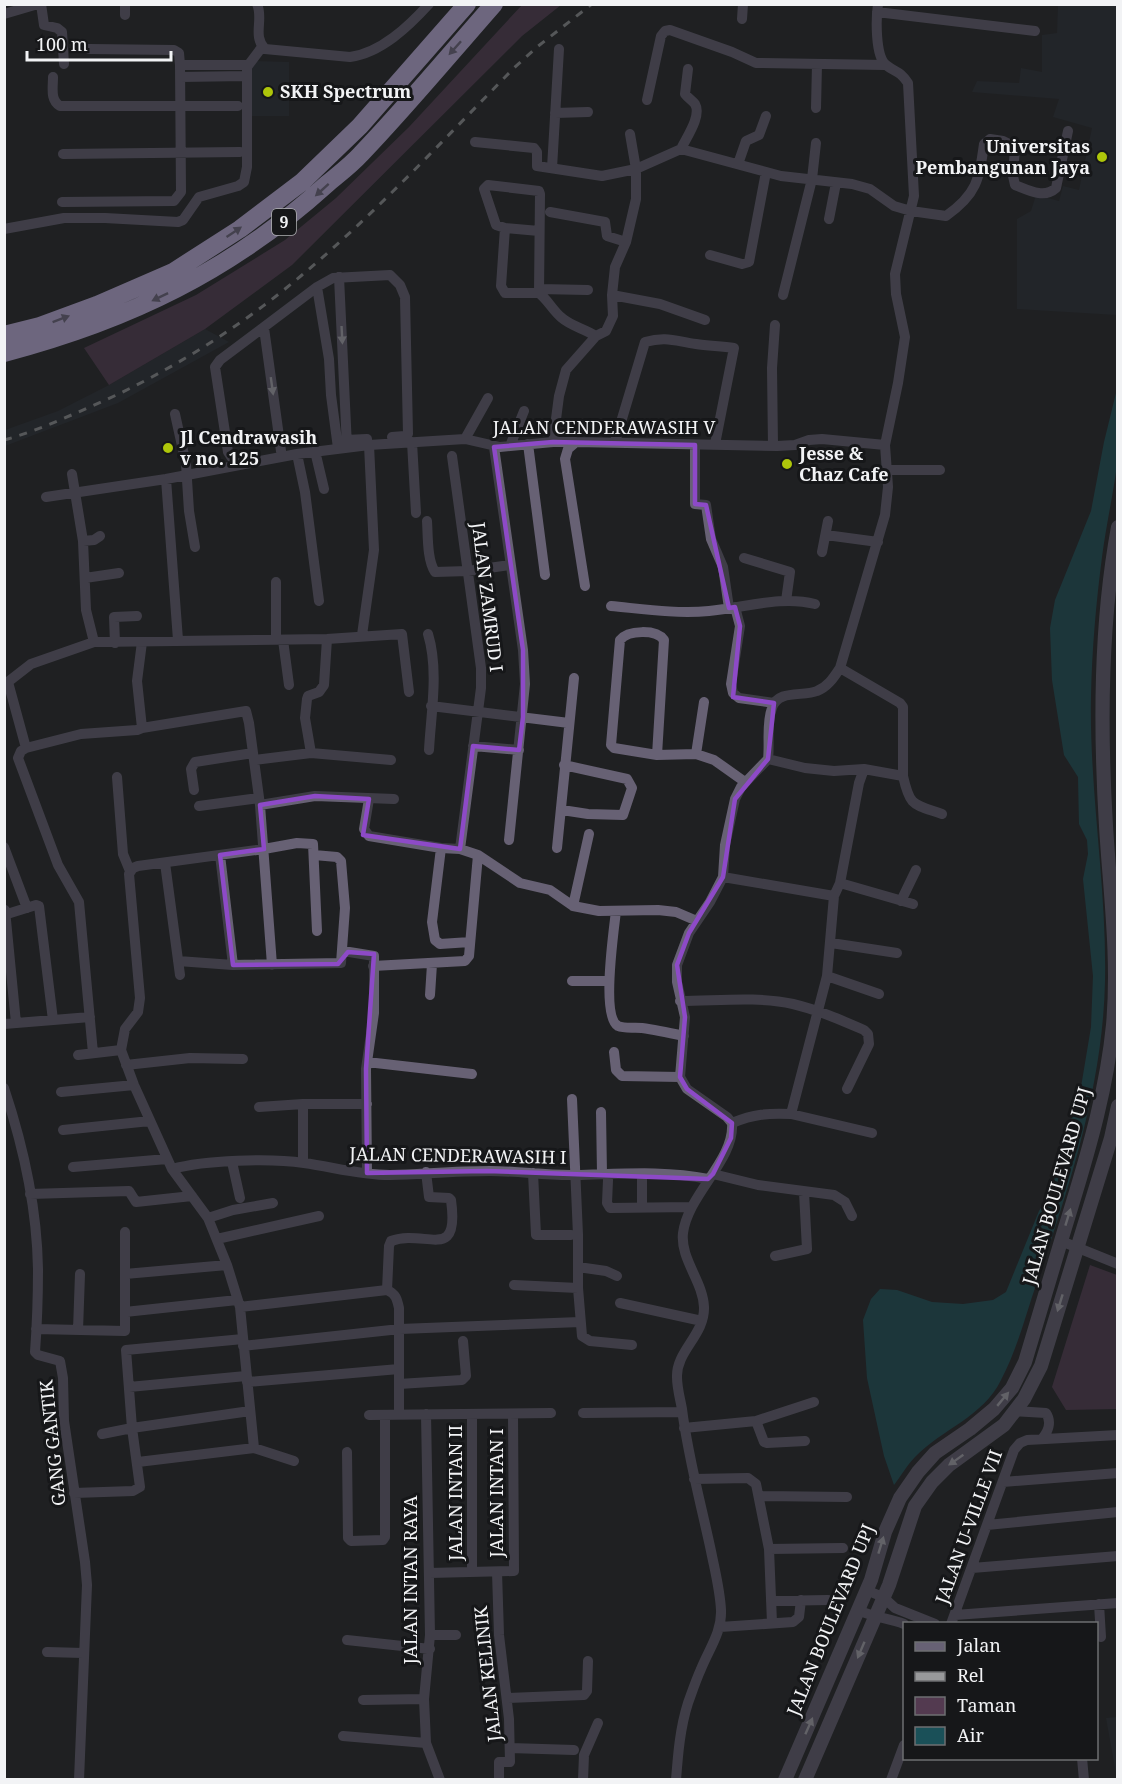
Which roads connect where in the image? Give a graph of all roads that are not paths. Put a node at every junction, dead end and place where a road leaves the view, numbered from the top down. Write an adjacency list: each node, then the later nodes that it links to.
1 (39, 4): 8 (street); 14 (street)
2 (257, 4): 11 (street)
3 (429, 4): 11 (street)
4 (467, 4): 61 (highway, 9, one-way to 4)
5 (494, 4): 63 (highway, 9, one-way to 63)
6 (743, 4): 9 (street)
7 (878, 8): 10 (street); 16 (street)
8 (4, 14)
9 (742, 19)
10 (1035, 32)
11 (262, 47): 19 (street)
12 (89, 49): 17 (street)
13 (559, 49): 27 (street)
14 (64, 64)
15 (817, 64): 16 (street); 22 (street); 25 (street)
16 (885, 64): 44 (street)
17 (180, 65): 19 (street); 21 (street)
18 (688, 69): 33 (street)
19 (247, 70): 21 (street); 48 (street)
20 (53, 77): 23 (street)
21 (180, 77): 23 (street)
22 (647, 100)
23 (181, 106): 24 (street); 35 (street)
24 (238, 106)
25 (816, 108)
26 (588, 112): 27 (street)
27 (555, 113): 38 (street)
28 (766, 116): 37 (street)
29 (1068, 131): 44 (street)
30 (630, 134): 39 (street)
31 (475, 142): 38 (street)
32 (816, 143): 41 (street)
33 (681, 149): 37 (street); 39 (street)
34 (240, 152): 35 (street)
35 (181, 153): 36 (street); 43 (street)
36 (63, 154)
37 (738, 164): 40 (street)
38 (552, 168): 39 (street)
39 (636, 169): 50 (street)
40 (766, 172): 41 (street); 51 (street)
41 (812, 179): 42 (street); 57 (street)
42 (836, 183): 44 (street); 46 (street)
43 (62, 202)
44 (911, 211): 80 (street)
45 (550, 212): 50 (street)
46 (829, 219)
47 (506, 228): 49 (street); 49 (street); 55 (street)
48 (4, 229)
49 (539, 231): 55 (street)
50 (626, 242): 56 (street)
51 (710, 255)
52 (339, 277): 53 (street); 64 (street, one-way to 64); 77 (street)
53 (316, 287): 60 (street); 65 (street)
54 (588, 290): 55 (street)
55 (539, 291): 62 (street)
56 (612, 295): 58 (street); 62 (street)
57 (783, 296)
58 (705, 320)
59 (776, 326): 82 (street)
60 (264, 328): 84 (street, one-way to 84); 84 (street)
61 (4, 335)
62 (596, 336): 73 (street)
63 (4, 353)
64 (344, 358): 65 (street); 67 (street)
65 (329, 359): 67 (street)
66 (488, 398): 70 (street)
67 (339, 411): 77 (street)
68 (524, 411): 81 (street)
69 (176, 414): 91 (street)
70 (465, 439): 72 (street, JALAN CENDERAWASIH V); 83 (street, JALAN CENDERAWASIH V)
71 (576, 441): 73 (street, JALAN CENDERAWASIH V); 74 (street, JALAN CENDERAWASIH V); 113 (street)
72 (412, 442): 78 (street, JALAN CENDERAWASIH V); 96 (street)
73 (552, 442): 75 (street, JALAN CENDERAWASIH V)
74 (615, 442): 76 (street); 79 (street, JALAN CENDERAWASIH V)
75 (528, 444): 81 (street, JALAN CENDERAWASIH V); 110 (street)
76 (715, 444): 79 (street, JALAN CENDERAWASIH V); 82 (street, JALAN CENDERAWASIH V)
77 (342, 445): 78 (street, JALAN CENDERAWASIH V); 84 (street); 85 (street, JALAN CENDERAWASIH V)
78 (369, 445): 121 (street)
79 (695, 445): 118 (street)
80 (885, 445): 82 (street, JALAN CENDERAWASIH V); 88 (street)
81 (510, 446): 83 (street, JALAN CENDERAWASIH V)
82 (773, 446)
83 (494, 447): 107 (street)
84 (281, 451)
85 (315, 451): 86 (street, JALAN CENDERAWASIH V); 93 (street)
86 (297, 454): 91 (street, JALAN CENDERAWASIH V); 114 (street)
87 (452, 456): 108 (street, JALAN ZAMRUD I)
88 (886, 470): 89 (street); 103 (street)
89 (940, 470)
90 (72, 474): 94 (street)
91 (186, 474): 92 (street, JALAN CENDERAWASIH V); 104 (street)
92 (166, 479): 94 (street, JALAN CENDERAWASIH V); 123 (street)
93 (324, 489)
94 (75, 494): 95 (street, JALAN CENDERAWASIH V); 102 (street)
95 (46, 497)
96 (416, 513)
97 (427, 521): 108 (street)
98 (828, 521): 100 (street)
99 (1118, 527): 256 (street, JALAN BOULEVARD UPJ, one-way to 99)
100 (826, 535): 103 (street); 105 (street)
101 (100, 536): 102 (street)
102 (83, 541): 111 (street)
103 (878, 542): 128 (street)
104 (195, 547)
105 (822, 552)
106 (744, 558): 115 (street)
107 (510, 565): 108 (street); 137 (street)
108 (468, 571): 136 (street, JALAN ZAMRUD I)
109 (120, 573): 111 (street)
110 (545, 575)
111 (85, 578): 125 (street)
112 (276, 582): 124 (street)
113 (585, 586)
114 (319, 601)
115 (786, 601): 116 (street); 118 (street)
116 (815, 604)
117 (610, 606): 118 (street)
118 (732, 607): 134 (street)
119 (137, 616): 127 (street)
120 (428, 634): 135 (street)
121 (362, 635): 122 (street); 132 (street)
122 (327, 639): 124 (street); 144 (street)
123 (178, 640): 124 (street); 126 (street)
124 (279, 640): 131 (street)
125 (94, 642): 127 (street); 130 (street)
126 (142, 642): 127 (street); 139 (street)
127 (115, 643)
128 (840, 668): 134 (street); 152 (street)
129 (574, 678): 138 (street)
130 (6, 684): 141 (street)
131 (289, 685)
132 (409, 692)
133 (704, 702): 145 (street)
134 (774, 703): 148 (street)
135 (432, 706): 136 (street); 142 (street)
136 (478, 712): 137 (street); 140 (street, JALAN ZAMRUD I)
137 (523, 717): 138 (street); 143 (street)
138 (569, 723): 150 (street)
139 (142, 728): 141 (street); 147 (street)
140 (473, 746): 143 (street); 169 (street, JALAN ZAMRUD I)
141 (26, 748): 203 (street)
142 (429, 750)
143 (519, 750): 163 (street)
144 (311, 753): 147 (street); 149 (street)
145 (696, 754): 146 (street); 154 (street)
146 (657, 755): 146 (street)
147 (254, 757): 155 (street); 158 (street)
148 (768, 759): 151 (street); 154 (street)
149 (391, 760)
150 (564, 765): 160 (street); 160 (street)
151 (864, 769): 152 (street); 176 (street)
152 (903, 776): 161 (street)
153 (117, 777): 173 (street)
154 (745, 782): 175 (street)
155 (194, 790)
156 (369, 799): 157 (street); 158 (street); 165 (street)
157 (394, 799)
158 (260, 801): 159 (street); 167 (street)
159 (200, 806)
160 (562, 810): 166 (street)
161 (942, 814)
162 (589, 834): 180 (street)
163 (509, 840)
164 (4, 847): 181 (street)
165 (441, 848): 169 (street); 186 (street)
166 (557, 848)
167 (264, 849): 168 (street); 170 (street); 193 (street)
168 (313, 849): 185 (street); 188 (street)
169 (460, 849): 171 (street)
170 (220, 855): 172 (street); 192 (street)
171 (478, 855): 180 (street); 186 (street)
172 (165, 863): 173 (street); 190 (street)
173 (134, 868): 207 (street)
174 (916, 870): 178 (street)
175 (723, 877): 177 (street); 184 (street)
176 (840, 883): 177 (street); 178 (street)
177 (834, 896): 187 (street)
178 (901, 900): 179 (street)
179 (914, 904)
180 (573, 906): 182 (street)
181 (27, 908): 183 (street); 204 (street)
182 (616, 911): 184 (street); 198 (street)
183 (5, 913): 205 (street)
184 (697, 921): 201 (street)
185 (317, 932)
186 (470, 942): 191 (street)
187 (831, 943): 189 (street); 196 (street)
188 (343, 951): 193 (street); 194 (street)
189 (897, 953)
190 (178, 961): 192 (street); 195 (street)
191 (432, 964): 194 (street); 200 (street)
192 (233, 965): 193 (street)
193 (272, 965)
194 (373, 966): 212 (street)
195 (180, 975)
196 (827, 976): 199 (street); 202 (street)
197 (572, 981): 198 (street)
198 (609, 981): 206 (street)
199 (879, 994)
200 (430, 995)
201 (680, 1001): 202 (street); 206 (street)
202 (817, 1011): 218 (street); 226 (street)
203 (90, 1017): 204 (street); 209 (street)
204 (53, 1020): 205 (street)
205 (10, 1024)
206 (684, 1036): 215 (street)
207 (121, 1050): 209 (street); 213 (street)
208 (614, 1052): 215 (street)
209 (93, 1053): 210 (street)
210 (78, 1055)
211 (243, 1059): 213 (street)
212 (367, 1062): 214 (street); 222 (street)
213 (126, 1065): 216 (street)
214 (472, 1074)
215 (680, 1077): 228 (street)
216 (134, 1085): 219 (street); 227 (street)
217 (4, 1088): 244 (street, GANG GANTIK)
218 (847, 1089)
219 (61, 1092)
220 (572, 1099): 239 (street)
221 (303, 1104): 222 (street); 224 (street); 233 (street)
222 (367, 1104): 237 (street)
223 (1118, 1106): 257 (street, JALAN BOULEVARD UPJ)
224 (259, 1107)
225 (601, 1112): 240 (street)
226 (791, 1114): 228 (street); 230 (street)
227 (150, 1121): 229 (street); 231 (street)
228 (732, 1123): 241 (street)
229 (63, 1130)
230 (872, 1132)
231 (167, 1159): 234 (street); 235 (street)
232 (232, 1162): 233 (street, JALAN CENDERAWASIH I); 235 (street, JALAN CENDERAWASIH I); 246 (street)
233 (303, 1162): 237 (street, JALAN CENDERAWASIH I)
234 (73, 1167)
235 (172, 1169): 245 (street)
236 (426, 1172): 237 (street, JALAN CENDERAWASIH I); 238 (street, JALAN CENDERAWASIH I); 267 (street)
237 (367, 1173)
238 (533, 1173): 239 (street, JALAN CENDERAWASIH I); 254 (street)
239 (574, 1176): 240 (street, JALAN CENDERAWASIH I); 261 (street)
240 (605, 1177): 241 (street, JALAN CENDERAWASIH I); 249 (street)
241 (711, 1177): 243 (street, JALAN CENDERAWASIH I); 248 (street)
242 (642, 1179): 249 (street)
243 (804, 1191): 251 (street, JALAN CENDERAWASIH I); 258 (street)
244 (30, 1194): 245 (street); 273 (street, GANG GANTIK)
245 (192, 1196): 252 (street)
246 (240, 1198)
247 (273, 1203): 252 (street)
248 (691, 1207): 249 (street); 271 (street)
249 (642, 1208)
250 (319, 1216): 255 (street)
251 (852, 1216)
252 (208, 1218): 255 (street)
253 (124, 1232): 263 (street)
254 (571, 1235)
255 (217, 1239): 260 (street)
256 (1061, 1241): 257 (street); 321 (street, JALAN BOULEVARD UPJ, one-way to 256)
257 (1077, 1246): 259 (street); 286 (street, JALAN BOULEVARD UPJ, one-way to 286)
258 (775, 1256)
259 (1118, 1264)
260 (227, 1265): 263 (street); 269 (street)
261 (578, 1268): 264 (street); 266 (street)
262 (80, 1274): 275 (street)
263 (125, 1274): 270 (street)
264 (617, 1276)
265 (514, 1285): 266 (street)
266 (578, 1288): 272 (street)
267 (389, 1291): 269 (street); 274 (street)
268 (620, 1303): 271 (street)
269 (238, 1304): 270 (street); 277 (street)
270 (125, 1312): 275 (street)
271 (702, 1321): 285 (street)
272 (580, 1322): 274 (street); 278 (street)
273 (36, 1329): 275 (street); 309 (street, GANG GANTIK)
274 (400, 1329): 277 (street); 279 (street)
275 (78, 1330)
276 (463, 1341): 281 (street)
277 (243, 1342): 280 (street); 282 (street)
278 (633, 1345)
279 (399, 1369): 280 (street); 281 (street)
280 (247, 1379): 282 (street); 284 (street)
281 (399, 1384): 289 (street)
282 (129, 1388): 296 (street)
283 (814, 1402): 295 (street)
284 (250, 1411): 296 (street); 302 (street)
285 (682, 1412): 288 (street); 297 (street)
286 (1014, 1412): 300 (street); 322 (street, JALAN BOULEVARD UPJ, one-way to 322)
287 (551, 1413): 292 (street)
288 (583, 1413)
289 (399, 1414): 290 (street); 294 (street)
290 (426, 1414): 291 (street); 320 (street, JALAN INTAN RAYA)
291 (472, 1414): 292 (street); 318 (street, JALAN INTAN II)
292 (513, 1414): 319 (street, JALAN INTAN I)
293 (369, 1415): 294 (street)
294 (385, 1415): 303 (street)
295 (756, 1421): 297 (street); 301 (street)
296 (132, 1428): 298 (street); 305 (street)
297 (684, 1428): 307 (street)
298 (102, 1434)
299 (1118, 1435): 300 (street)
300 (1042, 1439): 308 (street, JALAN U-VILLE VII)
301 (805, 1441)
302 (254, 1449): 304 (street); 305 (street)
303 (347, 1452)
304 (294, 1461)
305 (138, 1462): 309 (street)
306 (1118, 1473): 308 (street)
307 (694, 1479): 310 (street); 335 (street)
308 (1003, 1482): 313 (street, JALAN U-VILLE VII)
309 (74, 1492): 342 (street, GANG GANTIK)
310 (759, 1496): 311 (street); 315 (street)
311 (847, 1497)
312 (1118, 1512): 313 (street)
313 (987, 1525): 317 (street, JALAN U-VILLE VII)
314 (843, 1548): 315 (street)
315 (769, 1549): 325 (street)
316 (1118, 1556): 317 (street)
317 (972, 1569): 331 (street, JALAN U-VILLE VII)
318 (472, 1572): 319 (street); 320 (street)
319 (496, 1572): 344 (street, JALAN KELINIK)
320 (429, 1573): 336 (street, JALAN INTAN RAYA)
321 (866, 1590): 322 (street); 328 (street, JALAN BOULEVARD UPJ)
322 (884, 1597): 329 (street); 330 (street, JALAN BOULEVARD UPJ)
323 (801, 1600): 324 (street); 325 (street); 333 (street)
324 (828, 1600)
325 (771, 1601): 333 (street)
326 (1118, 1602): 327 (street)
327 (1099, 1604): 331 (street); 338 (street)
328 (858, 1610): 330 (street); 359 (street, JALAN BOULEVARD UPJ, one-way to 328)
329 (893, 1613): 330 (street); 332 (street); 334 (street)
330 (875, 1618): 360 (street, JALAN BOULEVARD UPJ, one-way to 360)
331 (953, 1619)
332 (931, 1622)
333 (772, 1623): 335 (street)
334 (903, 1623)
335 (720, 1626): 358 (street)
336 (430, 1635): 337 (street); 340 (street, JALAN INTAN RAYA)
337 (456, 1635)
338 (1101, 1637)
339 (347, 1640): 340 (street)
340 (430, 1649): 345 (street, JALAN INTAN RAYA)
341 (47, 1652): 342 (street)
342 (83, 1653): 354 (street, GANG GANTIK)
343 (588, 1661): 344 (street)
344 (507, 1698): 350 (street, JALAN KELINIK)
345 (424, 1699): 346 (street); 349 (street, JALAN INTAN RAYA)
346 (363, 1700)
347 (598, 1723): 357 (street)
348 (343, 1736): 349 (street)
349 (426, 1743): 355 (street, JALAN INTAN RAYA)
350 (510, 1748): 351 (street, JALAN KELINIK); 356 (street)
351 (574, 1750)
352 (902, 1758): 361 (street)
353 (1082, 1760): 362 (street)
354 (79, 1779)
355 (440, 1779)
356 (499, 1779)
357 (583, 1779)
358 (676, 1779)
359 (785, 1779)
360 (805, 1779)
361 (891, 1779)
362 (1084, 1779)

